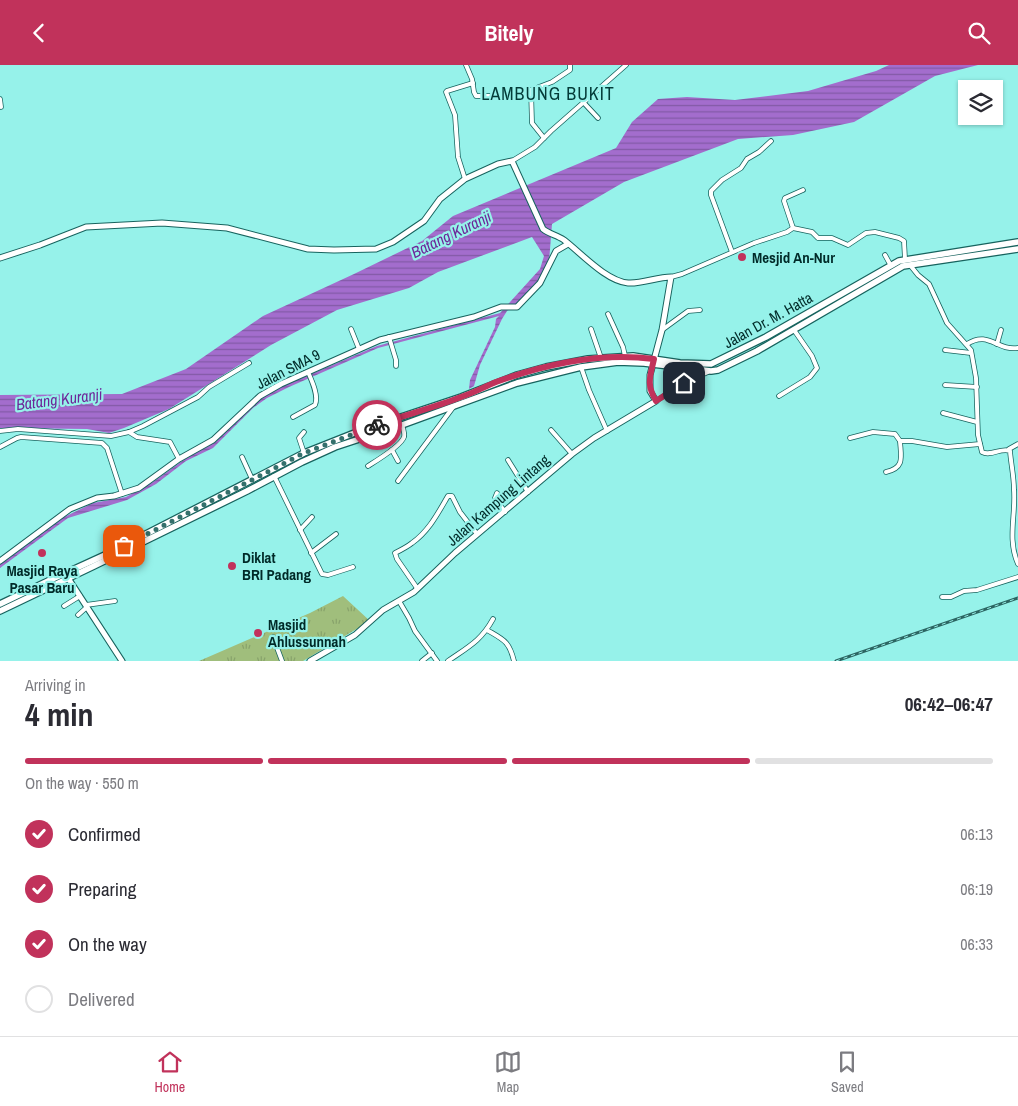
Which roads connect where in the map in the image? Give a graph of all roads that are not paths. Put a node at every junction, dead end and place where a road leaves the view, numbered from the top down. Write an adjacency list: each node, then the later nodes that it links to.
1 (466, 65): 4 (street)
2 (570, 65): 5 (street)
3 (626, 65): 7 (street)
4 (473, 83): 5 (street); 13 (street)
5 (531, 90): 10 (street)
6 (0, 99): 8 (street)
7 (584, 103): 9 (street); 10 (street)
8 (1, 107)
9 (598, 118)
10 (544, 138): 12 (street)
11 (771, 141): 19 (street)
12 (512, 161): 13 (street); 17 (street)
13 (465, 179): 21 (street)
14 (804, 190): 15 (street)
15 (793, 228): 19 (street); 22 (street)
16 (1018, 242): 22 (main road, Jalan Dr. M. Hatta)
17 (568, 244): 25 (street); 35 (street, Jalan SMA 9)
18 (1018, 249): 23 (main road, Jalan Dr. M. Hatta)
19 (732, 251): 25 (street)
20 (885, 255): 24 (street)
21 (0, 258)
22 (905, 259): 24 (main road, Jalan Dr. M. Hatta)
23 (910, 265): 29 (main road, Jalan Dr. M. Hatta); 36 (street)
24 (891, 266): 27 (main road, Jalan Dr. M. Hatta)
25 (671, 277): 33 (street)
26 (700, 310): 33 (street)
27 (806, 313): 29 (main road); 46 (main road, Jalan Dr. M. Hatta)
28 (608, 314): 42 (street)
29 (810, 319): 32 (main road, Jalan Dr. M. Hatta)
30 (351, 329): 39 (street)
31 (591, 329): 43 (street)
32 (794, 329): 49 (main road, Jalan Dr. M. Hatta); 53 (street)
33 (662, 330): 44 (street)
34 (1001, 330): 37 (street)
35 (389, 339): 39 (street, Jalan SMA 9); 47 (street)
36 (967, 344): 37 (street); 41 (street)
37 (997, 344): 38 (street)
38 (1018, 348)
39 (359, 349): 50 (street, Jalan SMA 9)
40 (945, 349): 41 (street)
41 (971, 353): 52 (street)
42 (624, 356): 43 (main road, Jalan Dr. M. Hatta); 44 (main road, Jalan Dr. M. Hatta)
43 (602, 358): 72 (main road, Jalan Dr. M. Hatta)
44 (654, 361): 46 (main road, Jalan Dr. M. Hatta); 48 (main road, Jalan Dr. M. Hatta); 49 (main road, Jalan Dr. M. Hatta); 54 (street)
45 (249, 363): 63 (street)
46 (711, 364): 49 (street)
47 (396, 366)
48 (582, 367): 55 (main road, Jalan Dr. M. Hatta); 62 (street)
49 (710, 371): 54 (street, Jalan Kampung Lintang)
50 (309, 374): 57 (street); 75 (street, Jalan SMA 9)
51 (945, 385): 52 (street)
52 (977, 387): 58 (street)
53 (779, 396)
54 (656, 401): 62 (street, Jalan Kampung Lintang)
55 (451, 407): 59 (main road, Jalan Dr. M. Hatta); 83 (street)
56 (943, 413): 58 (street)
57 (292, 417)
58 (977, 422): 67 (street)
59 (402, 425): 71 (street); 77 (main road, Jalan Dr. M. Hatta)
60 (551, 430): 73 (street)
61 (0, 431): 63 (street)
62 (607, 431): 73 (street, Jalan Kampung Lintang)
63 (129, 432): 75 (street)
64 (304, 432): 72 (street)
65 (850, 438): 66 (street)
66 (900, 441): 67 (street); 80 (street)
67 (980, 444): 70 (street)
68 (1018, 444): 70 (street)
69 (0, 447): 87 (street)
70 (1008, 449): 84 (street)
71 (392, 450): 78 (street); 79 (street)
72 (301, 454): 77 (main road); 82 (main road, Jalan Dr. M. Hatta)
73 (572, 454): 85 (street, Jalan Kampung Lintang)
74 (242, 457): 82 (street)
75 (179, 459): 87 (street, Jalan SMA 9)
76 (508, 460): 85 (street)
77 (302, 461): 81 (main road, Jalan Dr. M. Hatta)
78 (398, 461)
79 (368, 466)
80 (886, 472)
81 (274, 477): 90 (street); 93 (main road, Jalan Dr. M. Hatta)
82 (252, 479): 93 (main road, Jalan Dr. M. Hatta)
83 (398, 481)
84 (1016, 491): 96 (street)
85 (528, 492): 88 (street, Jalan Kampung Lintang)
86 (497, 493): 88 (street)
87 (122, 494): 95 (street, Jalan SMA 9)
88 (505, 512): 92 (street, Jalan Kampung Lintang)
89 (312, 517): 90 (street)
90 (300, 530): 94 (street)
91 (336, 534): 94 (street)
92 (477, 534): 100 (street, Jalan Kampung Lintang); 100 (street)
93 (130, 546): 99 (main road, Jalan Dr. M. Hatta); 105 (main road, Jalan Dr. M. Hatta)
94 (311, 553): 97 (street)
95 (0, 561)
96 (1018, 564)
97 (353, 567)
98 (1018, 577): 102 (street)
99 (68, 578): 101 (street); 108 (main road, Jalan Dr. M. Hatta)
100 (417, 588): 104 (street, Jalan Kampung Lintang)
101 (80, 596): 106 (street); 107 (street)
102 (942, 597)
103 (115, 601): 107 (street)
104 (399, 601): 113 (street); 116 (street, Jalan Kampung Lintang)
105 (0, 604)
106 (64, 606)
107 (87, 606): 109 (street); 114 (street)
108 (0, 611)
109 (78, 615)
110 (493, 619): 111 (street)
111 (487, 630): 119 (street); 120 (street)
112 (273, 637): 115 (street)
113 (432, 653): 117 (street); 118 (street)
114 (122, 661)
115 (282, 661)
116 (310, 661)
117 (422, 661)
118 (437, 661)
119 (448, 661)
120 (514, 661)

